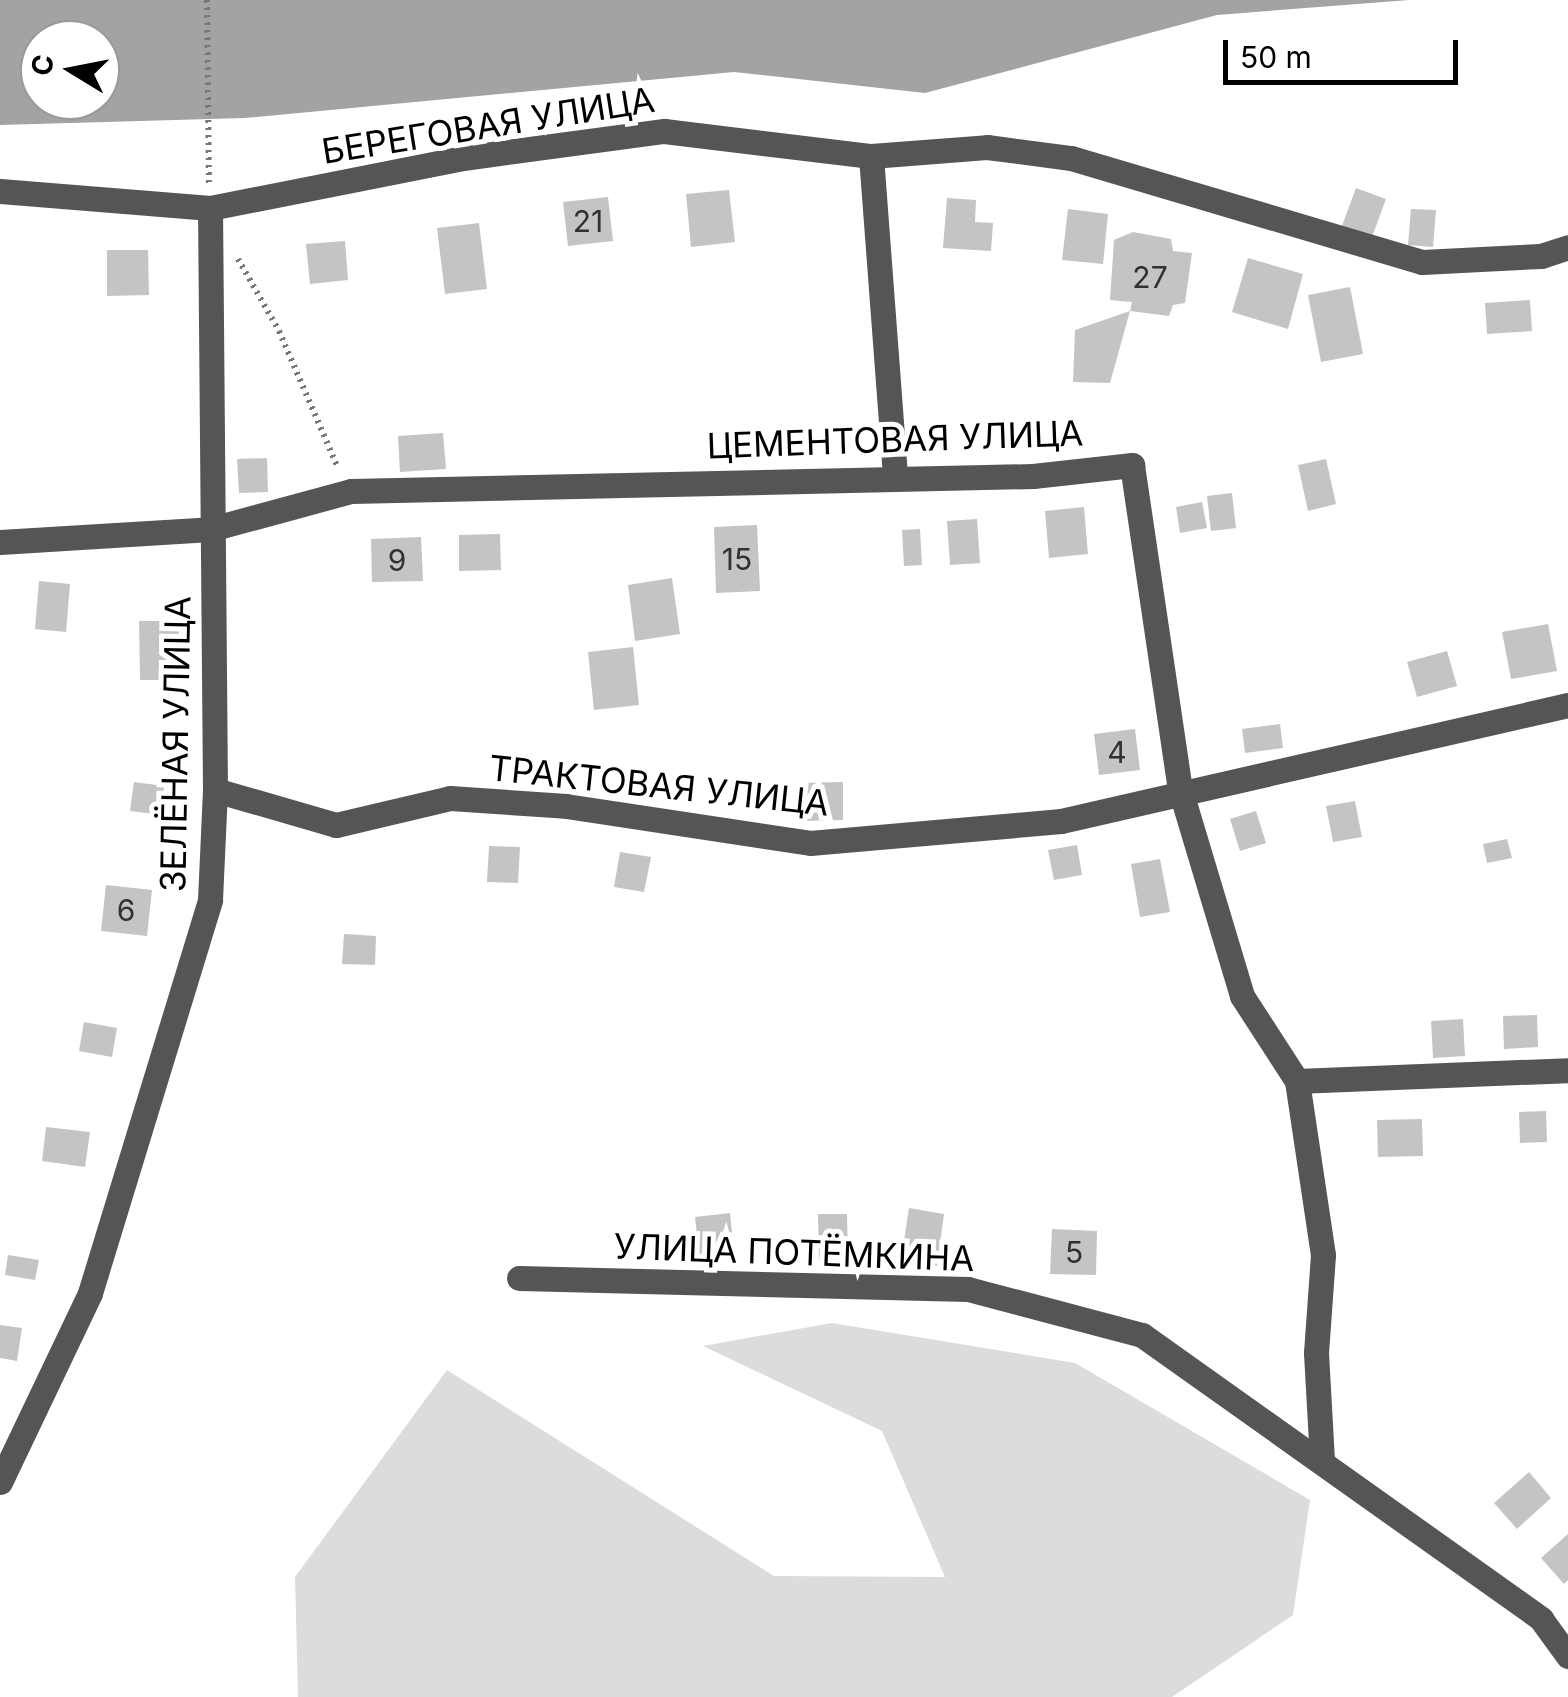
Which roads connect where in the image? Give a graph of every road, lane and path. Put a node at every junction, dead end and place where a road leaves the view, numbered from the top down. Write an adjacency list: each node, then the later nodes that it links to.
1 (207, 0): 4 (path)
2 (871, 156): 4 (street, БЕРЕГОВАЯ УЛИЦА); 5 (street, БЕРЕГОВАЯ УЛИЦА); 7 (street)
3 (0, 190): 4 (street, БЕРЕГОВАЯ УЛИЦА)
4 (210, 208): 9 (street, ЗЕЛЁНАЯ УЛИЦА)
5 (1568, 247)
6 (236, 254): 8 (path)
7 (895, 476): 8 (street, ЦЕМЕНТОВАЯ УЛИЦА); 12 (street, ЦЕМЕНТОВАЯ УЛИЦА)
8 (351, 491): 9 (street, ЦЕМЕНТОВАЯ УЛИЦА)
9 (211, 529): 10 (street, ЦЕМЕНТОВАЯ УЛИЦА); 13 (street, ЗЕЛЁНАЯ УЛИЦА)
10 (0, 542)
11 (1568, 705): 12 (street, ТРАКТОВАЯ УЛИЦА)
12 (1180, 789): 13 (street, ТРАКТОВАЯ УЛИЦА); 15 (street, ЦЕМЕНТОВАЯ УЛИЦА)
13 (215, 790): 18 (street, ЗЕЛЁНАЯ УЛИЦА)
14 (1568, 1070): 15 (street)
15 (1296, 1081): 17 (street, ЦЕМЕНТОВАЯ УЛИЦА)
16 (519, 1278): 17 (street, УЛИЦА ПОТЁМКИНА)
17 (1322, 1460): 19 (street, УЛИЦА ПОТЁМКИНА)
18 (0, 1482)
19 (1568, 1656)

